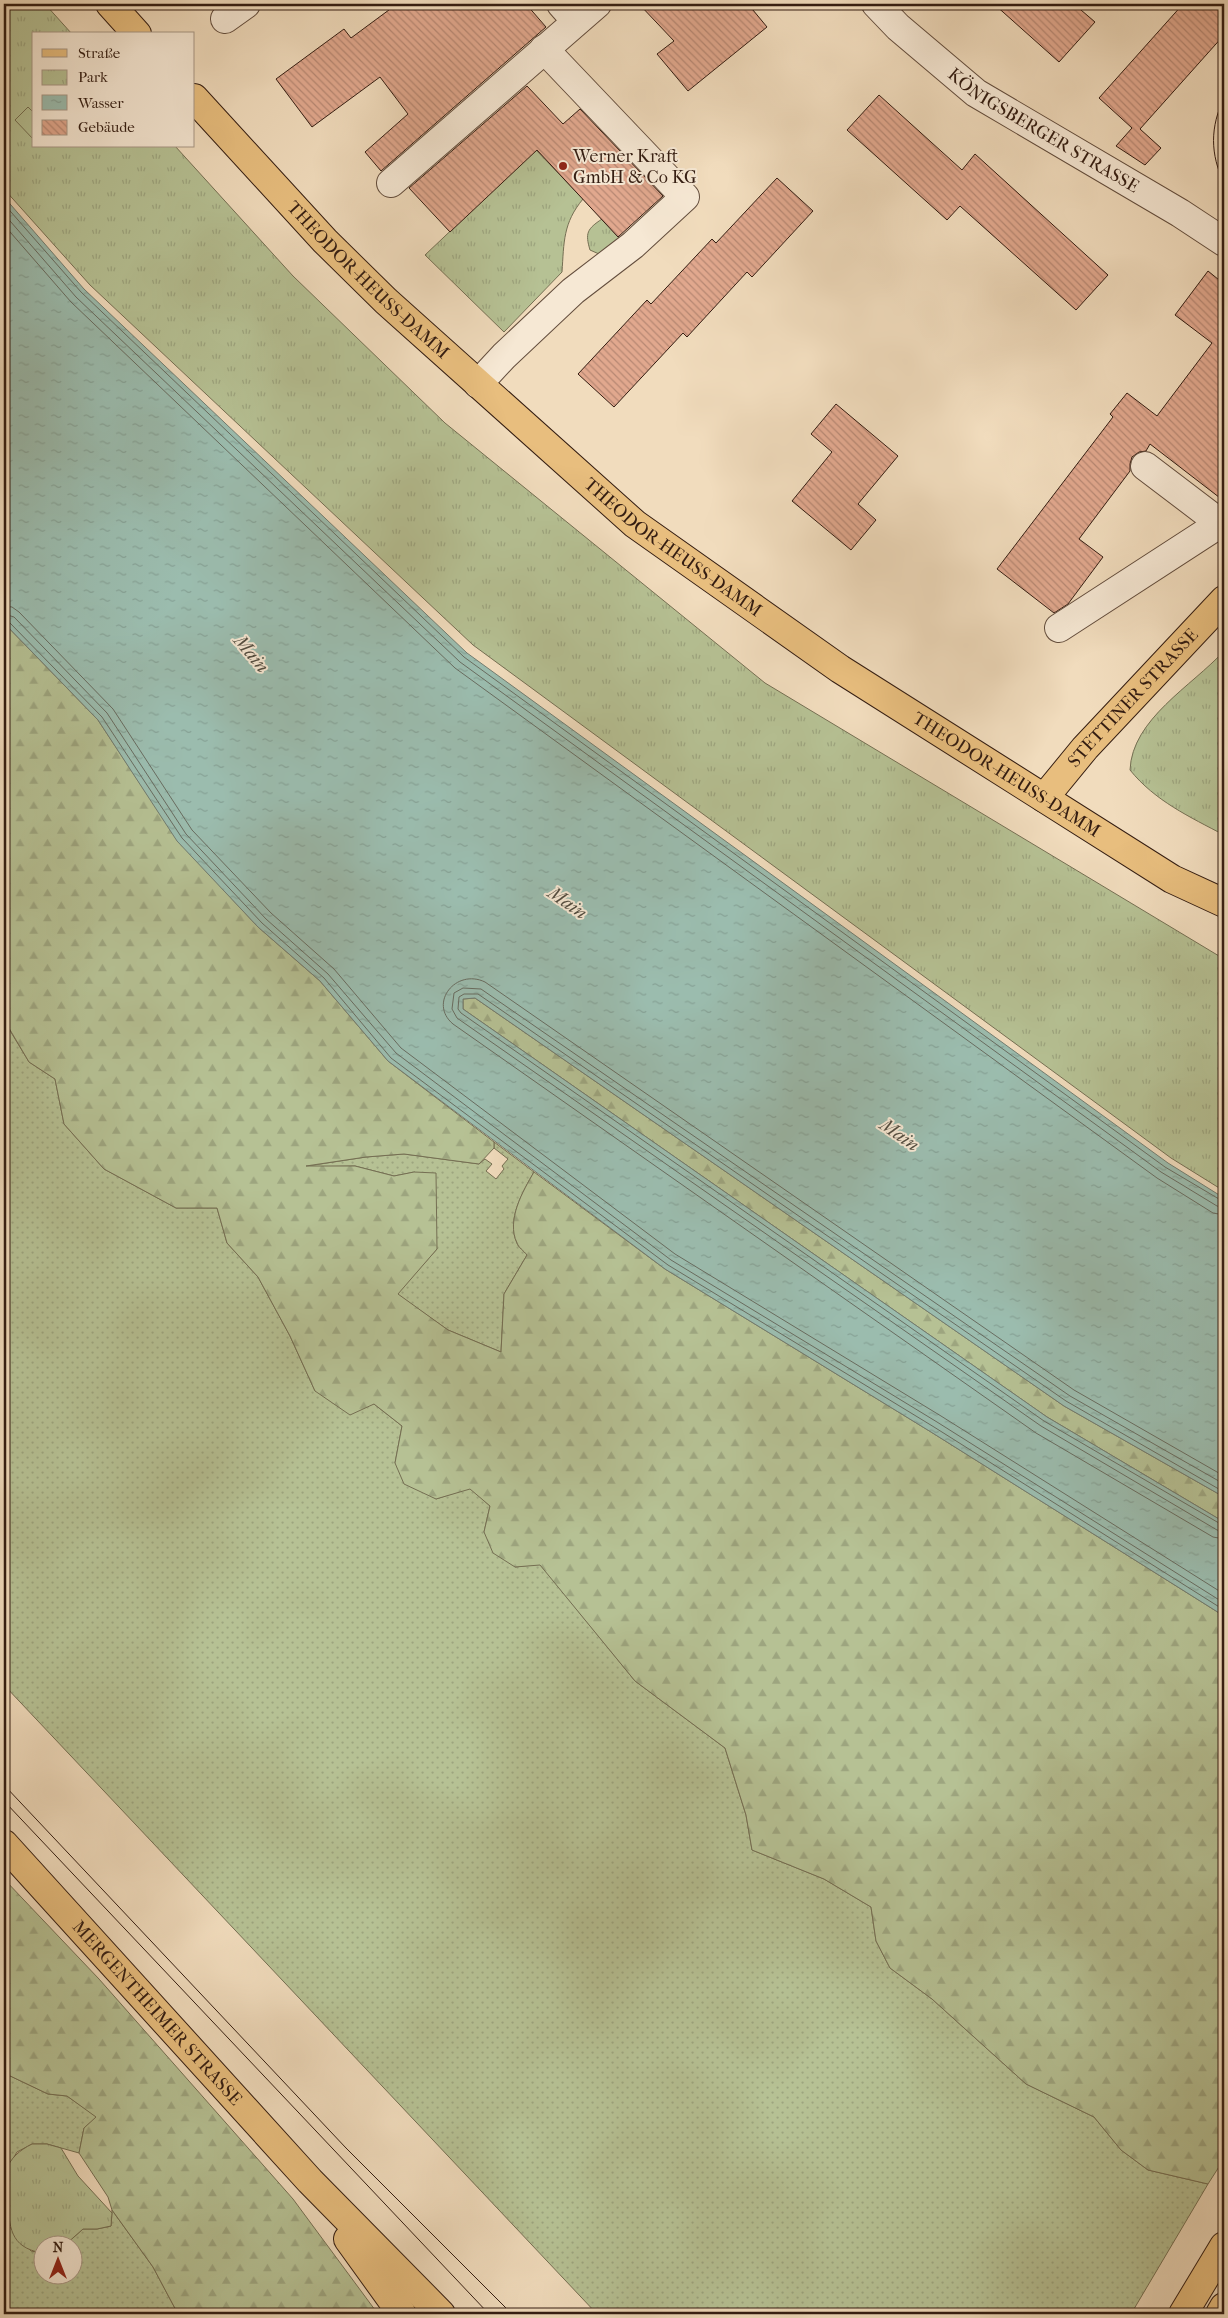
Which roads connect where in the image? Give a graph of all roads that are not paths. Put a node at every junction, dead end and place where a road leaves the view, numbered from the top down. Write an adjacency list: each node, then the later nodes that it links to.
1 (110, 4): 5 (main road)
2 (597, 4): 4 (street)
3 (876, 4): 9 (street, KÖNIGSBERGER STRASSE)
4 (568, 12): 6 (street)
5 (135, 32)
6 (544, 49): 8 (street); 10 (street)
7 (195, 99): 10 (main road, THEODOR-HEUSS-DAMM)
8 (392, 183)
9 (1224, 242)
10 (478, 384): 15 (main road, THEODOR-HEUSS-DAMM)
11 (1145, 466): 12 (street)
12 (1222, 522): 14 (street)
13 (1224, 600): 15 (main road, STETTINER STRASSE)
14 (1059, 628)
15 (1044, 798): 16 (main road, THEODOR-HEUSS-DAMM)
16 (1224, 903)
17 (4, 1844): 18 (main road, MERGENTHEIMER STRASSE)
18 (310, 2181): 21 (main road, MERGENTHEIMER STRASSE); 22 (main road, MERGENTHEIMER STRASSE)
19 (1224, 2246): 23 (main road)
20 (1224, 2307): 24 (main road)
21 (402, 2314)
22 (441, 2314)
23 (1183, 2314)
24 (1220, 2314)

